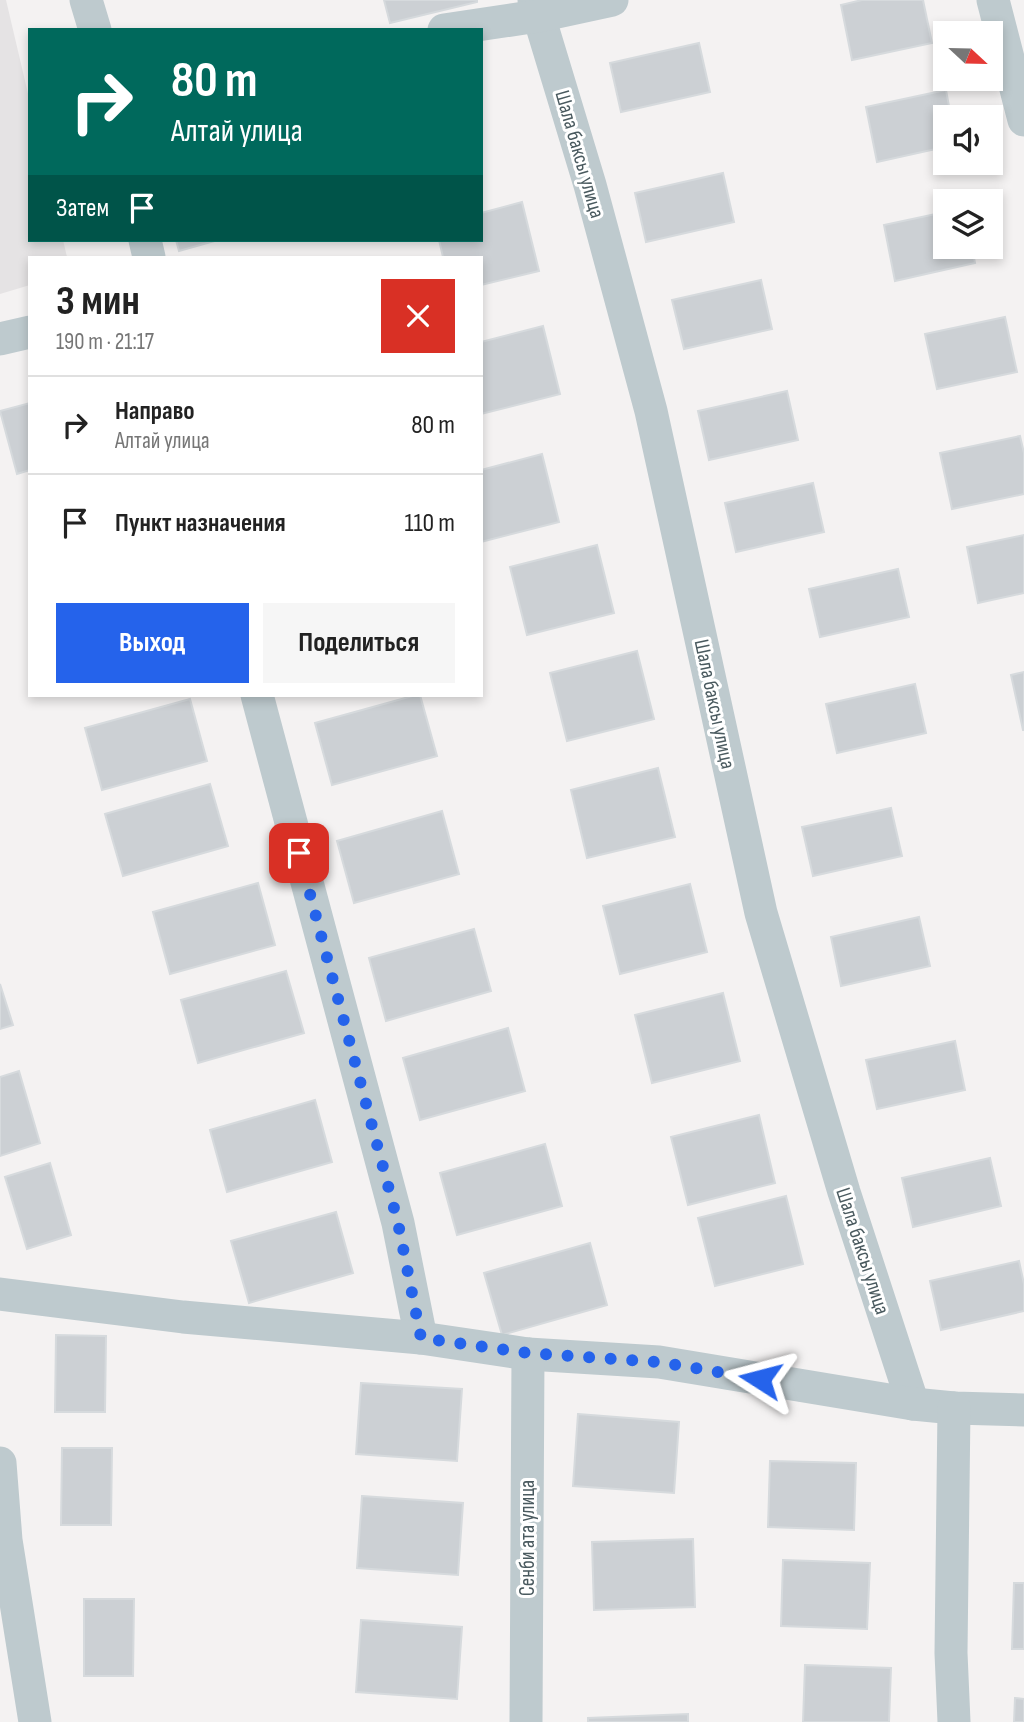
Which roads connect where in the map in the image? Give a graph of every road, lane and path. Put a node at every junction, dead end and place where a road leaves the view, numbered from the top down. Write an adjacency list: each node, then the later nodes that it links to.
1 (86, 0): 5 (street)
2 (612, 0): 4 (street)
3 (993, 0): 7 (street)
4 (536, 8): 6 (street); 14 (street, Шала баксы улица)
5 (94, 28)
6 (452, 28)
7 (1024, 120)
8 (28, 332): 9 (street)
9 (0, 339)
10 (258, 697): 12 (street)
11 (0, 1294): 12 (street)
12 (421, 1338): 13 (street)
13 (528, 1353): 14 (street); 19 (street, Сенби ата улица)
14 (913, 1404): 15 (street)
15 (954, 1408): 16 (street); 20 (street)
16 (1024, 1410)
17 (0, 1463): 18 (street)
18 (35, 1722)
19 (526, 1722)
20 (954, 1722)

